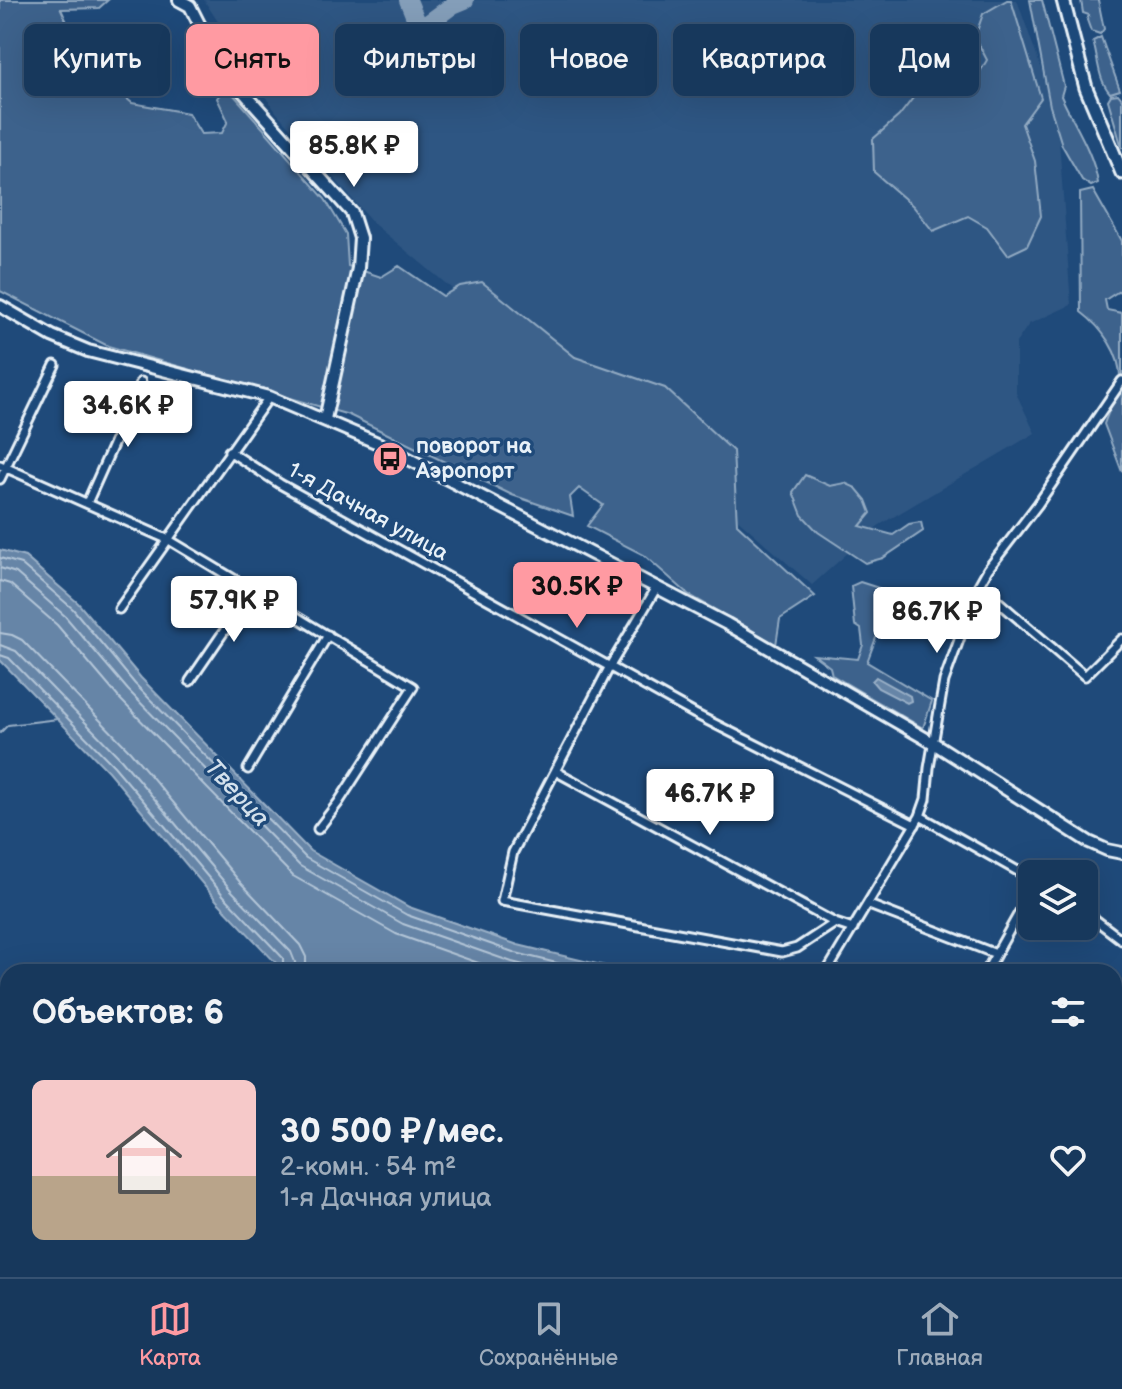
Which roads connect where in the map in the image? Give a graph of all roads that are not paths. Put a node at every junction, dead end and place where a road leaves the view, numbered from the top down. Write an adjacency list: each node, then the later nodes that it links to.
1 (179, 0): 9 (main road)
2 (1063, 0): 3 (main road)
3 (1122, 173)
4 (0, 306): 8 (main road)
5 (55, 365): 11 (street)
6 (1122, 381): 15 (street)
7 (141, 382): 13 (street)
8 (269, 397): 9 (main road); 10 (street)
9 (325, 419): 16 (main road)
10 (229, 451): 14 (street); 21 (street, 1-я Дачная улица)
11 (3, 466): 12 (street); 13 (street)
12 (0, 479)
13 (87, 503): 14 (street)
14 (169, 540): 17 (street); 18 (street)
15 (979, 585): 20 (street); 23 (street)
16 (657, 587): 21 (street); 23 (main road)
17 (253, 589): 19 (street); 22 (street)
18 (119, 609)
19 (328, 635): 24 (street); 28 (street)
20 (1122, 639)
21 (610, 666): 25 (street); 27 (street, 1-я Дачная улица)
22 (190, 681)
23 (935, 744): 26 (street); 29 (main road)
24 (248, 769)
25 (557, 772): 34 (street); 34 (street)
26 (920, 816): 27 (street); 30 (street)
27 (915, 825): 31 (street)
28 (318, 829)
29 (1122, 853)
30 (1018, 871)
31 (869, 905): 35 (street); 37 (street)
32 (1018, 915): 37 (street)
33 (1098, 922): 36 (street)
34 (835, 923): 35 (street)
35 (853, 929): 38 (street)
36 (1122, 940)
37 (996, 954): 39 (street)
38 (833, 964)
39 (990, 964)

